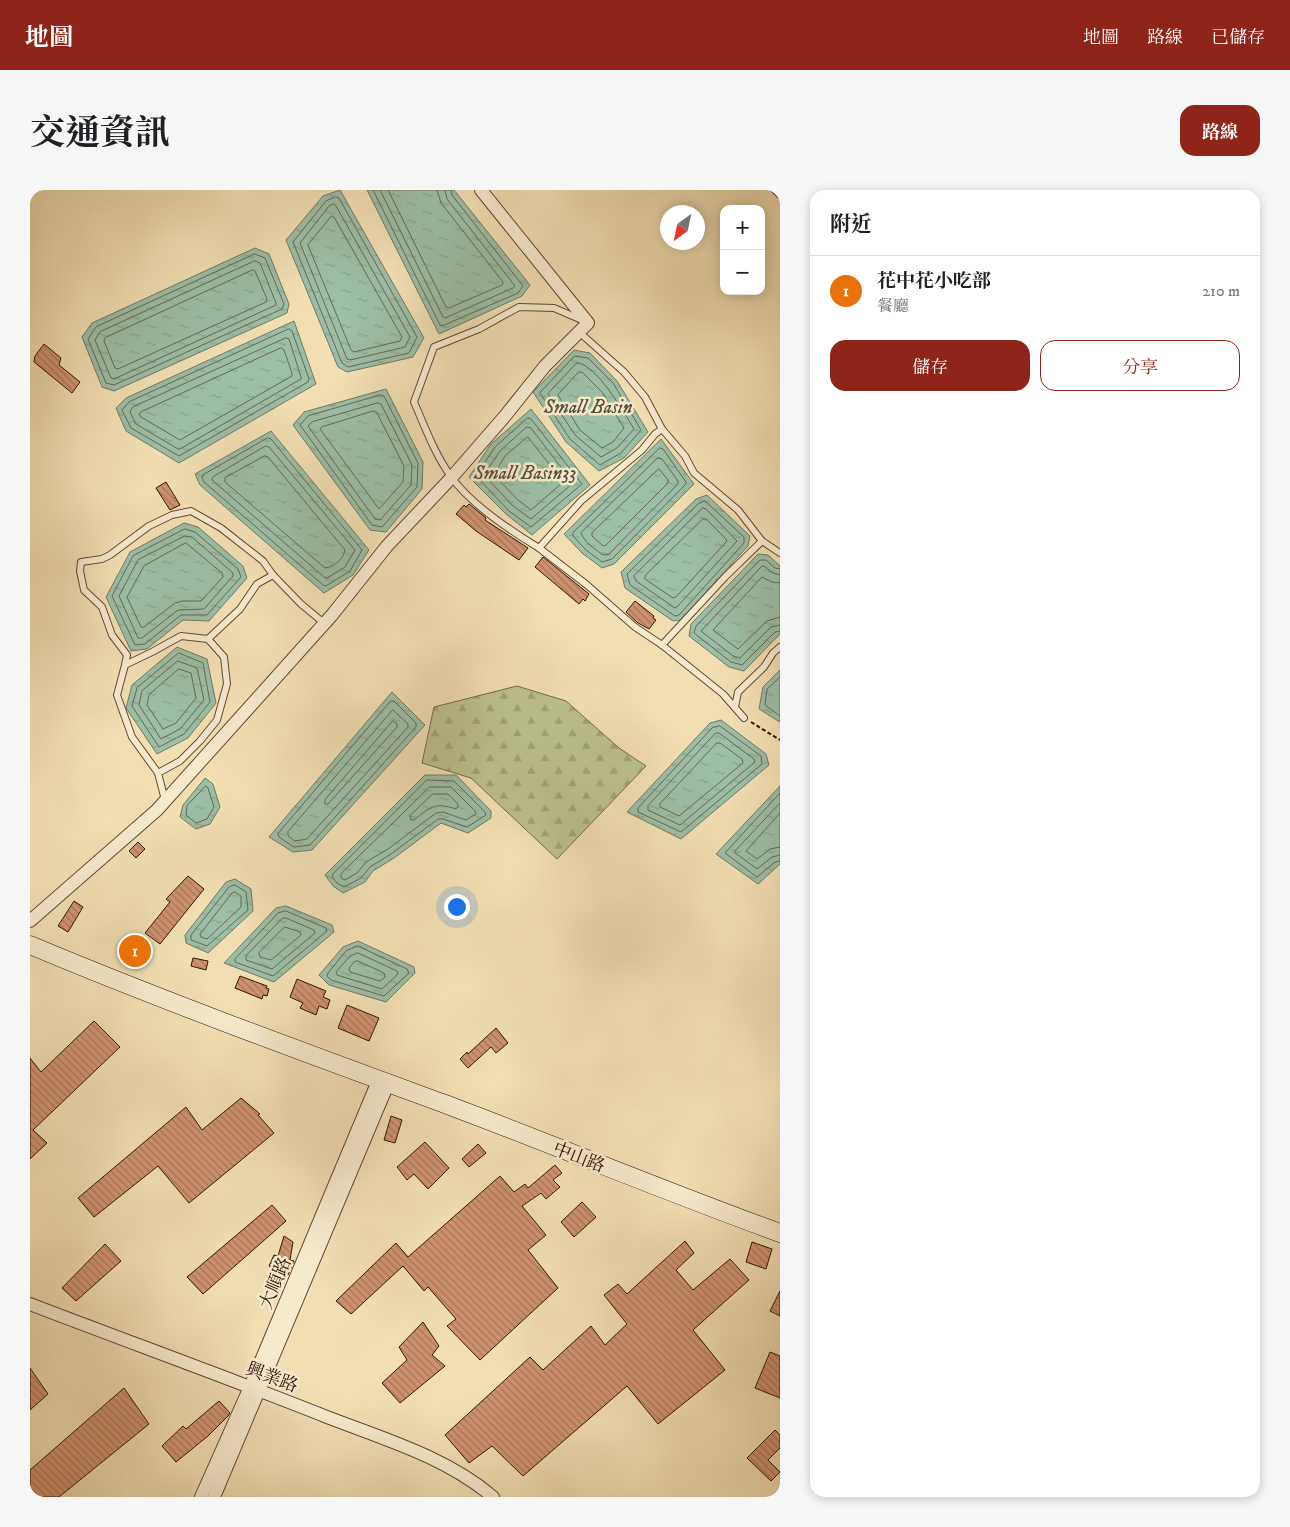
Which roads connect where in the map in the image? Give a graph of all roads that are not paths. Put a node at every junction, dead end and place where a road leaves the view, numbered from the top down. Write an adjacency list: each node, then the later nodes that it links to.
1 (481, 190): 4 (street)
2 (775, 190): 3 (lane)
3 (780, 195)
4 (583, 328): 5 (lane); 6 (street); 6 (lane)
5 (662, 429): 7 (lane); 8 (lane)
6 (452, 477): 8 (lane); 11 (street)
7 (762, 541): 9 (lane); 13 (lane)
8 (539, 548): 13 (lane)
9 (780, 553)
10 (274, 575): 11 (lane); 12 (lane); 15 (lane)
11 (324, 623): 19 (street)
12 (208, 638): 15 (lane); 18 (lane)
13 (662, 645): 16 (lane)
14 (780, 647): 16 (lane)
15 (125, 665): 18 (lane)
16 (734, 707): 17 (lane)
17 (744, 718)
18 (158, 774): 19 (lane)
19 (165, 801): 20 (street)
20 (30, 921)
21 (30, 945): 22 (main road, 中山路)
22 (383, 1083): 23 (main road, 中山路); 25 (street, 大順路)
23 (780, 1234)
24 (30, 1304): 25 (street, 興業路)
25 (255, 1389): 26 (street, 大順路); 27 (street, 大順路); 28 (street, 興業路)
26 (201, 1497)
27 (214, 1497)
28 (493, 1497)

